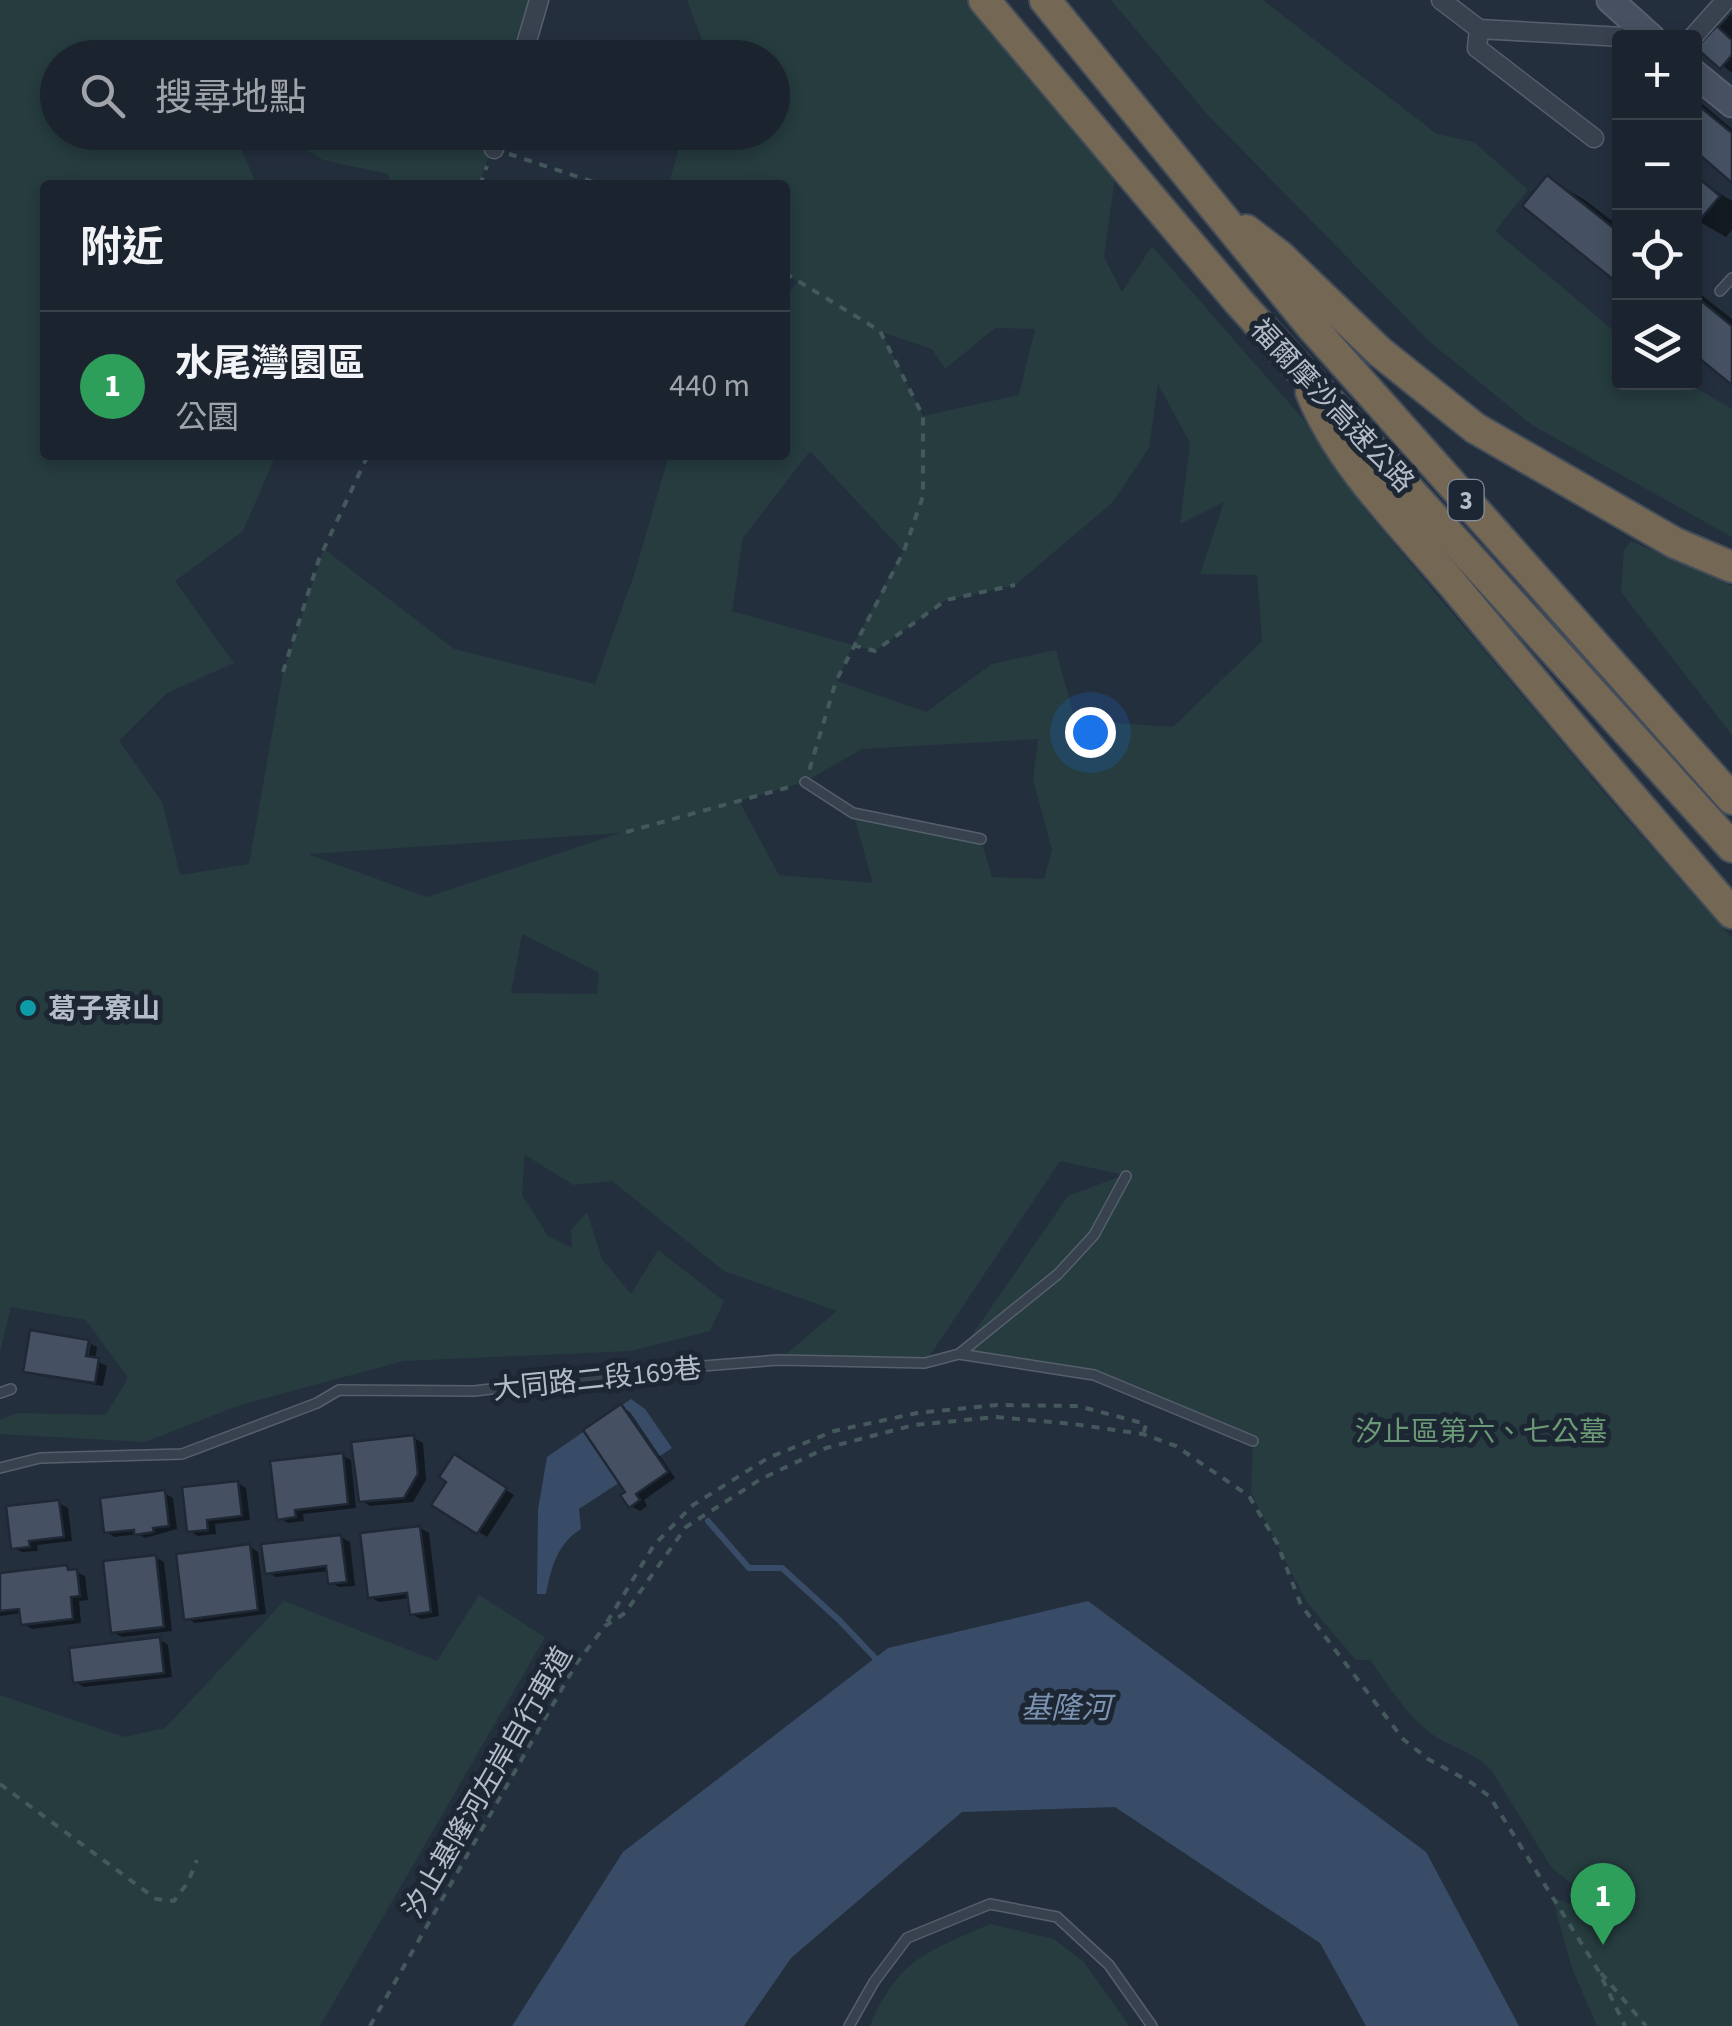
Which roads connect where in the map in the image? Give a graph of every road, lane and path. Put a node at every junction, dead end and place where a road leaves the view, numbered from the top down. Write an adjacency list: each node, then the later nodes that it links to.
1 (538, 0): 11 (street)
2 (984, 0): 19 (highway, 福爾摩沙高速公路 / 3)
3 (1044, 0): 15 (highway, 福爾摩沙高速公路 / 3)
4 (1440, 0): 7 (street)
5 (1610, 0): 8 (street)
6 (1726, 0): 9 (street)
7 (1478, 30): 10 (street); 12 (street)
8 (1644, 30)
9 (1699, 30)
10 (1612, 36)
11 (527, 40)
12 (1594, 138)
13 (519, 150): 14 (path)
14 (591, 180)
15 (1204, 198): 21 (highway); 26 (highway, 福爾摩沙高速公路 / 3)
16 (790, 276): 23 (path)
17 (1732, 278): 18 (lane)
18 (1720, 291)
19 (1302, 370): 29 (highway, 福爾摩沙高速公路 / 3); 30 (highway)
20 (366, 460): 24 (path)
21 (1732, 567)
22 (1015, 585): 23 (path)
23 (853, 645): 25 (path)
24 (283, 672)
25 (805, 782): 27 (path); 28 (lane)
26 (1732, 799)
27 (626, 832)
28 (980, 839)
29 (1732, 847)
30 (1732, 912)
31 (1126, 1176): 32 (lane, 大同路二段169巷)
32 (959, 1354): 36 (lane); 37 (lane, 大同路二段169巷)
33 (11, 1389): 34 (lane)
34 (0, 1393)
35 (1144, 1434): 38 (path, 汐止基隆河左岸自行車道); 38 (path); 43 (path, 汐止基隆河左岸自行車道)
36 (1253, 1441)
37 (0, 1468)
38 (604, 1626): 40 (path, 汐止基隆河左岸自行車道)
39 (554, 1650): 40 (path)
40 (576, 1664): 44 (path, 汐止基隆河左岸自行車道)
41 (0, 1784): 42 (path)
42 (197, 1860)
43 (1598, 1970): 47 (path, 汐止基隆河左岸自行車道); 48 (path)
44 (370, 2026)
45 (849, 2026): 46 (lane)
46 (1152, 2026)
47 (1625, 2026)
48 (1646, 2026)

